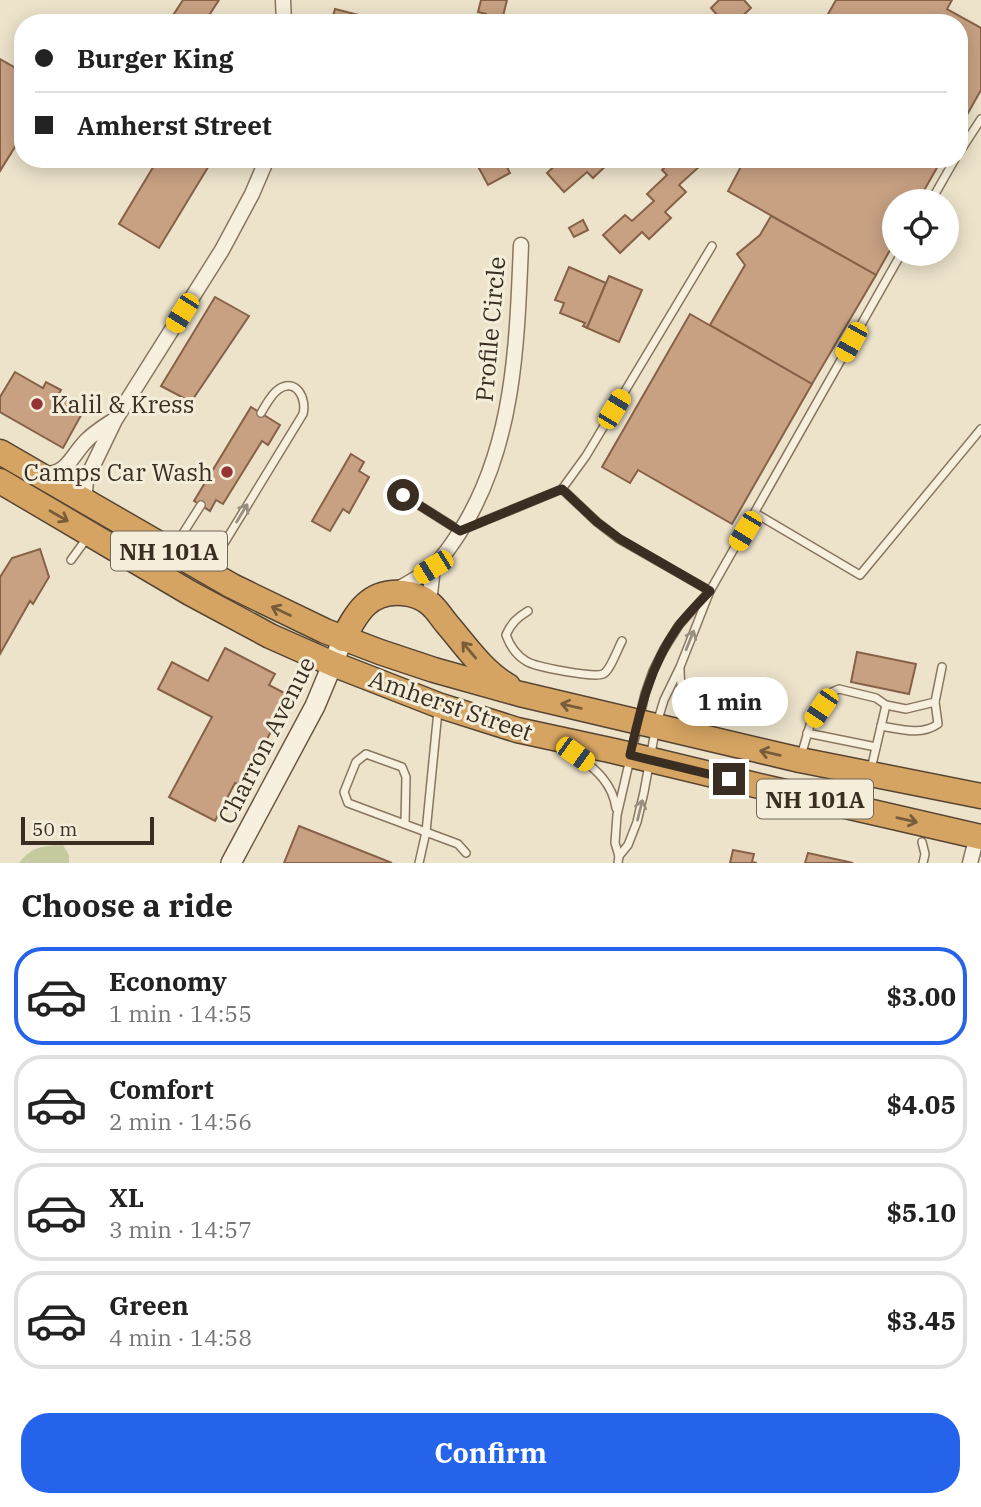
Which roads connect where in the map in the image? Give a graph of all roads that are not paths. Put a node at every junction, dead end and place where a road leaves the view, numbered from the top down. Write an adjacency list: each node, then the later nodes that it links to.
1 (981, 119): 2 (lane)
2 (968, 139)
3 (263, 168): 10 (street)
4 (950, 168): 5 (lane)
5 (938, 189)
6 (521, 245): 20 (street, Profile Circle)
7 (712, 246): 15 (lane)
8 (894, 266): 19 (lane)
9 (261, 413): 25 (lane, one-way to 9)
10 (115, 419): 13 (street); 17 (street)
11 (981, 429): 19 (lane)
12 (0, 452): 13 (highway, Amherst Street / NH 101A)
13 (38, 475): 17 (highway, Amherst Street / NH 101A)
14 (0, 481): 21 (highway, Amherst Street / NH 101A, one-way to 21)
15 (562, 489): 20 (lane); 26 (lane)
16 (403, 495): 20 (lane)
17 (89, 505): 22 (highway, Amherst Street / NH 101A)
18 (201, 505): 22 (lane)
19 (755, 513): 26 (lane)
20 (460, 531): 24 (street, Profile Circle)
21 (91, 534): 23 (lane); 32 (highway, Amherst Street / NH 101A)
22 (171, 552): 25 (highway, Amherst Street / NH 101A)
23 (71, 560)
24 (433, 567): 27 (street, Profile Circle); 28 (street)
25 (207, 572): 30 (highway, Amherst Street / NH 101A, one-way to 25)
26 (710, 591): 33 (lane, one-way to 26); 39 (lane)
27 (392, 593): 28 (highway); 30 (highway)
28 (429, 603): 35 (highway, one-way to 28)
29 (528, 611): 31 (lane)
30 (343, 639): 32 (street, Charron Avenue); 35 (highway, Amherst Street / NH 101A)
31 (622, 641)
32 (333, 664): 37 (highway, Amherst Street / NH 101A); 56 (street, Charron Avenue)
33 (680, 667): 39 (lane); 43 (lane)
34 (942, 667): 36 (lane)
35 (520, 694): 39 (highway, Amherst Street / NH 101A, one-way to 35)
36 (935, 702): 38 (lane); 40 (lane)
37 (438, 705): 42 (highway, Amherst Street / NH 101A); 51 (lane)
38 (886, 705): 40 (lane); 41 (lane)
39 (647, 723): 43 (highway, Amherst Street / NH 101A); 45 (lane); 45 (lane)
40 (881, 726): 44 (lane)
41 (807, 733): 44 (lane); 46 (lane)
42 (556, 739): 45 (highway, Amherst Street / NH 101A); 49 (lane)
43 (713, 740): 46 (highway, Amherst Street / NH 101A, one-way to 43)
44 (876, 747): 47 (lane)
45 (640, 757): 49 (lane); 52 (highway, Amherst Street / NH 101A, one-way to 52); 55 (lane, one-way to 45)
46 (800, 760): 47 (highway, Amherst Street / NH 101A)
47 (870, 774): 48 (highway, Amherst Street / NH 101A)
48 (981, 796)
49 (617, 815): 55 (lane)
50 (405, 824): 50 (lane); 51 (lane)
51 (426, 832): 54 (lane); 57 (lane)
52 (979, 836): 59 (street)
53 (922, 842): 58 (lane)
54 (466, 853)
55 (619, 859)
56 (231, 863)
57 (419, 863)
58 (923, 863)
59 (970, 863)

